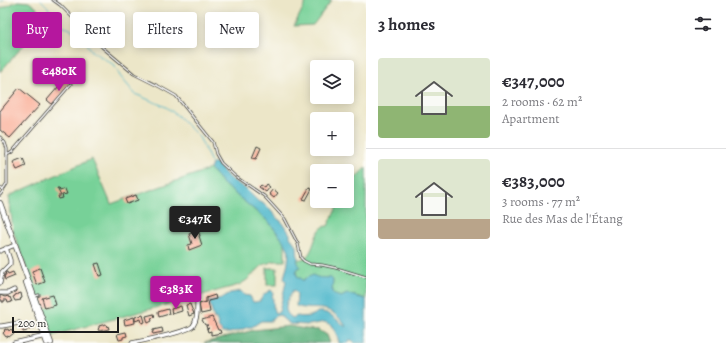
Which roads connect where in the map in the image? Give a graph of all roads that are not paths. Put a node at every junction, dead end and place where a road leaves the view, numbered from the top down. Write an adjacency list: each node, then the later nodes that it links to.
1 (53, 0): 13 (lane)
2 (72, 84): 4 (lane)
3 (0, 137): 4 (lane)
4 (6, 154): 6 (lane)
5 (0, 188): 6 (lane)
6 (3, 190): 7 (lane)
7 (0, 195)
8 (0, 203): 10 (main road)
9 (0, 211): 10 (main road)
10 (14, 246): 11 (street); 20 (main road)
11 (6, 248): 12 (street); 14 (street)
12 (0, 251)
13 (366, 277)
14 (0, 283)
15 (14, 290): 16 (street)
16 (0, 293)
17 (197, 302): 25 (street)
18 (19, 323): 19 (street)
19 (0, 326)
20 (47, 336): 21 (street); 23 (main road); 24 (main road)
21 (20, 342): 22 (street)
22 (14, 343)
23 (48, 343)
24 (51, 343)
25 (132, 343)

